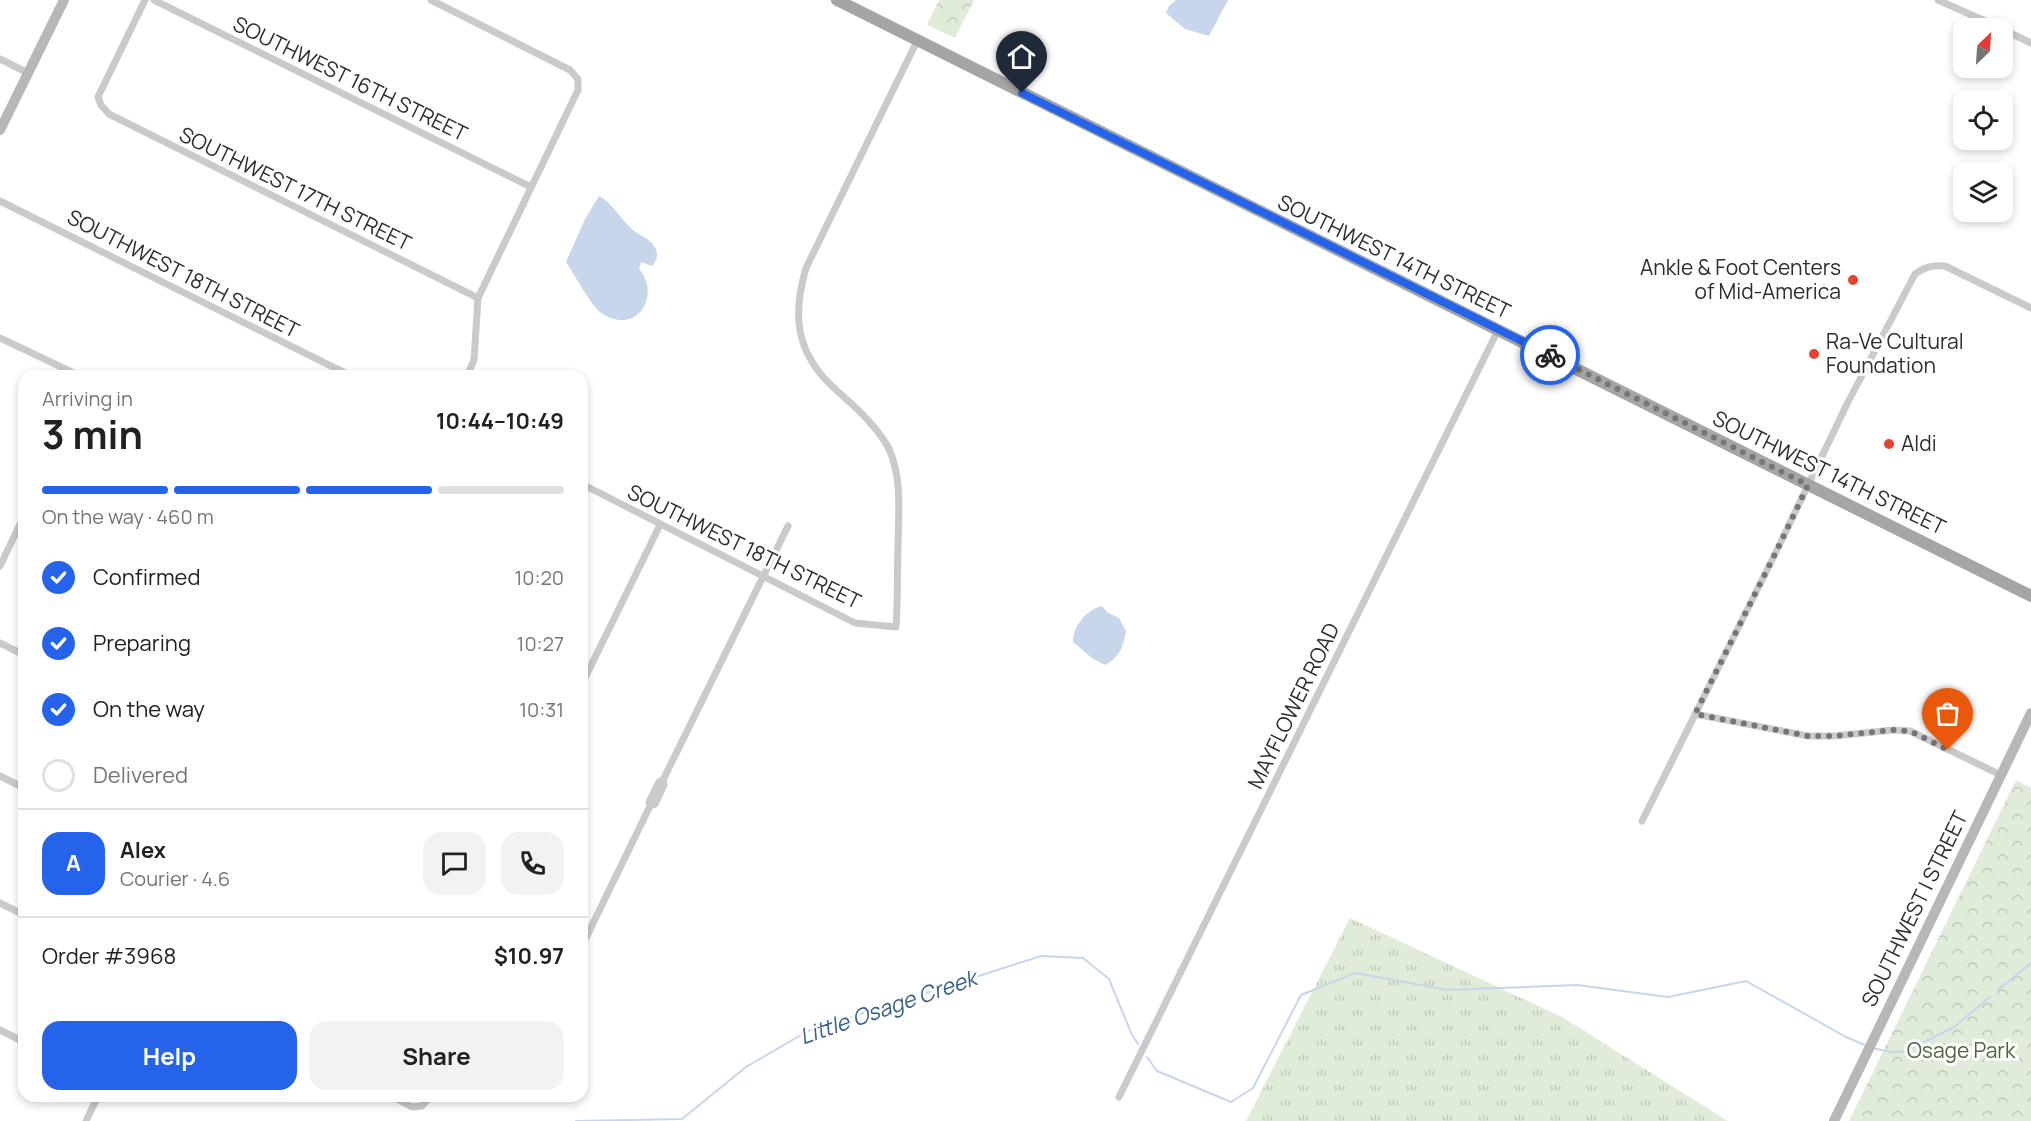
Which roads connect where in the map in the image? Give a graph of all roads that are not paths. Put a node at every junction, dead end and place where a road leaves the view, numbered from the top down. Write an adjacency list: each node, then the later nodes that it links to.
1 (64, 0): 12 (main road)
2 (145, 0): 16 (street, SOUTHWEST 17TH STREET)
3 (154, 0): 14 (street, SOUTHWEST 16TH STREET)
4 (431, 0): 14 (street)
5 (837, 0): 9 (main road, SOUTHWEST 14TH STREET)
6 (1938, 0): 7 (street)
7 (1978, 18)
8 (2013, 34): 10 (street)
9 (917, 41): 18 (main road, SOUTHWEST 14TH STREET); 29 (street, SOUTHWEST 18TH STREET)
10 (2031, 43)
11 (0, 59): 12 (street)
12 (28, 73): 13 (main road)
13 (0, 130)
14 (531, 187): 16 (street)
15 (0, 201): 21 (street, SOUTHWEST 18TH STREET)
16 (478, 298): 22 (street)
17 (2031, 309): 23 (street)
18 (1498, 330): 23 (main road, SOUTHWEST 14TH STREET); 45 (street, MAYFLOWER ROAD)
19 (0, 338): 20 (street)
20 (67, 370)
21 (339, 370)
22 (470, 370)
23 (1808, 485): 30 (main road, SOUTHWEST 14TH STREET); 35 (street)
24 (588, 487): 25 (street, SOUTHWEST 18TH STREET)
25 (660, 525): 29 (street, SOUTHWEST 18TH STREET); 33 (street)
26 (788, 526): 29 (street)
27 (18, 528): 28 (street)
28 (0, 566)
29 (764, 576): 42 (street)
30 (2031, 596)
31 (0, 643): 32 (street)
32 (18, 652)
33 (588, 672)
34 (2031, 713): 36 (main road, SOUTHWEST I STREET)
35 (1695, 714): 36 (street); 39 (street)
36 (2001, 775): 50 (main road, SOUTHWEST I STREET)
37 (0, 776): 38 (street)
38 (18, 785)
39 (1642, 821)
40 (0, 903): 41 (street)
41 (18, 912)
42 (588, 928)
43 (0, 1030): 44 (street)
44 (18, 1039)
45 (1119, 1097)
46 (95, 1102): 49 (street)
47 (402, 1102): 48 (street)
48 (426, 1102)
49 (86, 1121)
50 (1834, 1121)

